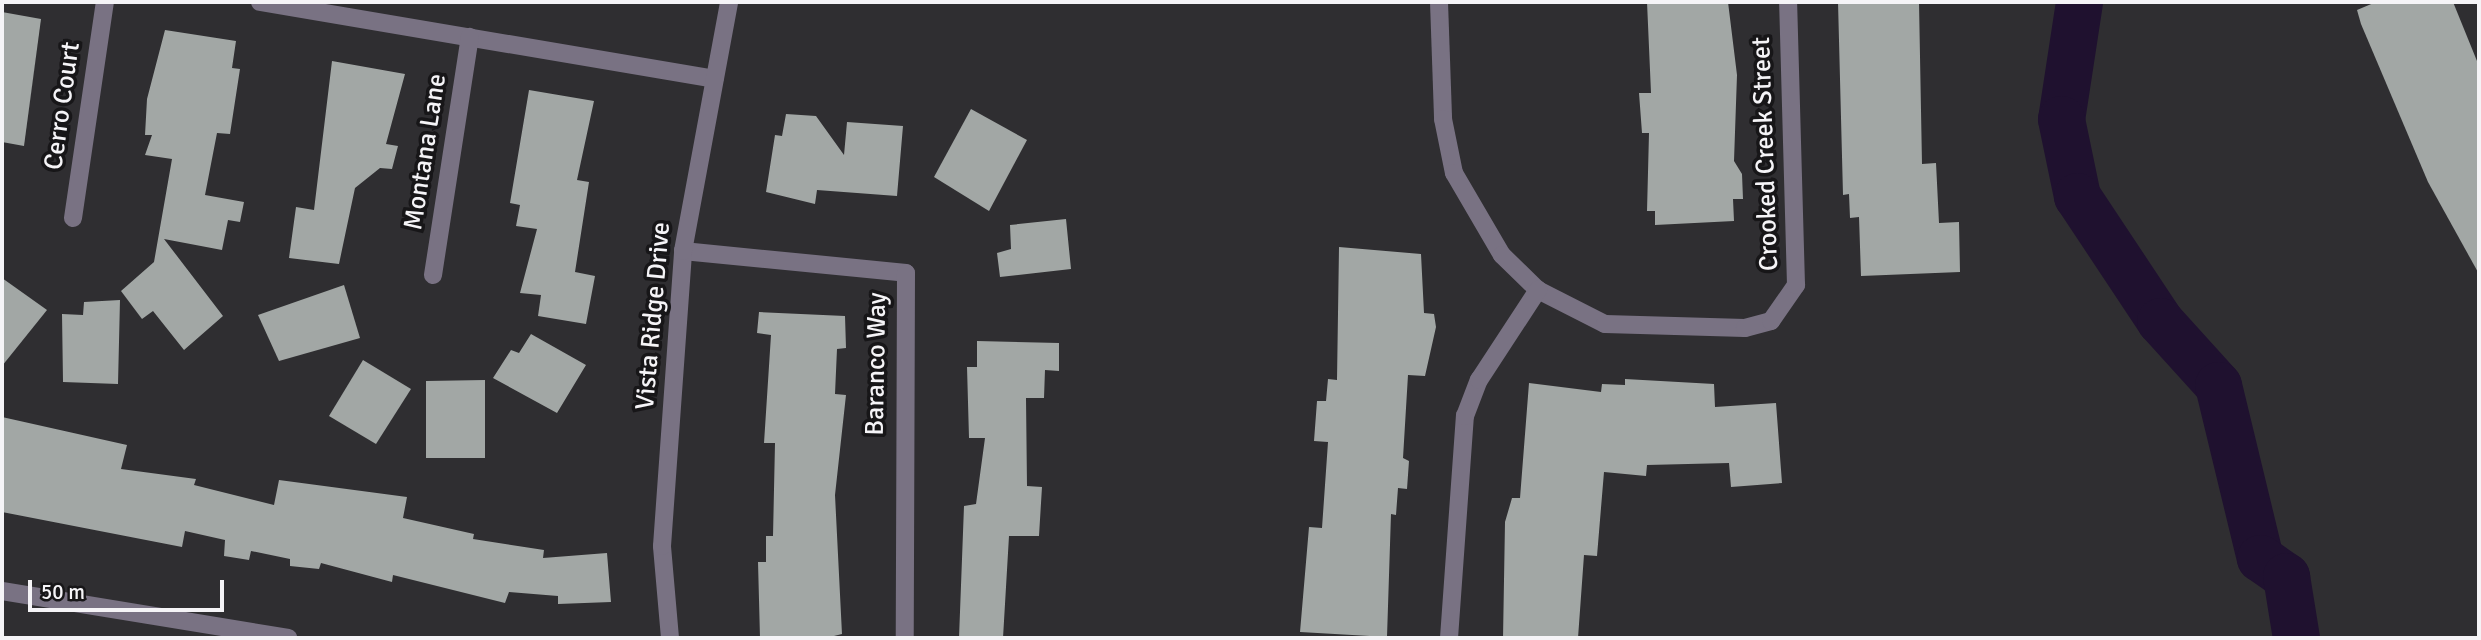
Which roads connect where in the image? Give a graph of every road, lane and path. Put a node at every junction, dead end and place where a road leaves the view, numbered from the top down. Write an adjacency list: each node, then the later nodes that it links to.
1 (105, 2): 8 (street, Cerro Court)
2 (260, 2): 6 (street)
3 (729, 2): 7 (street, Vista Ridge Drive)
4 (1439, 2): 11 (street)
5 (1788, 2): 11 (street, Crooked Creek Street)
6 (470, 37): 7 (street); 10 (street, Montana Lane)
7 (715, 79): 9 (street, Vista Ridge Drive)
8 (73, 218)
9 (682, 251): 14 (street, Vista Ridge Drive); 15 (street, Baranco Way)
10 (433, 275)
11 (1538, 290): 16 (street)
12 (2, 591): 13 (street)
13 (288, 638)
14 (670, 638)
15 (905, 638)
16 (1449, 638)

